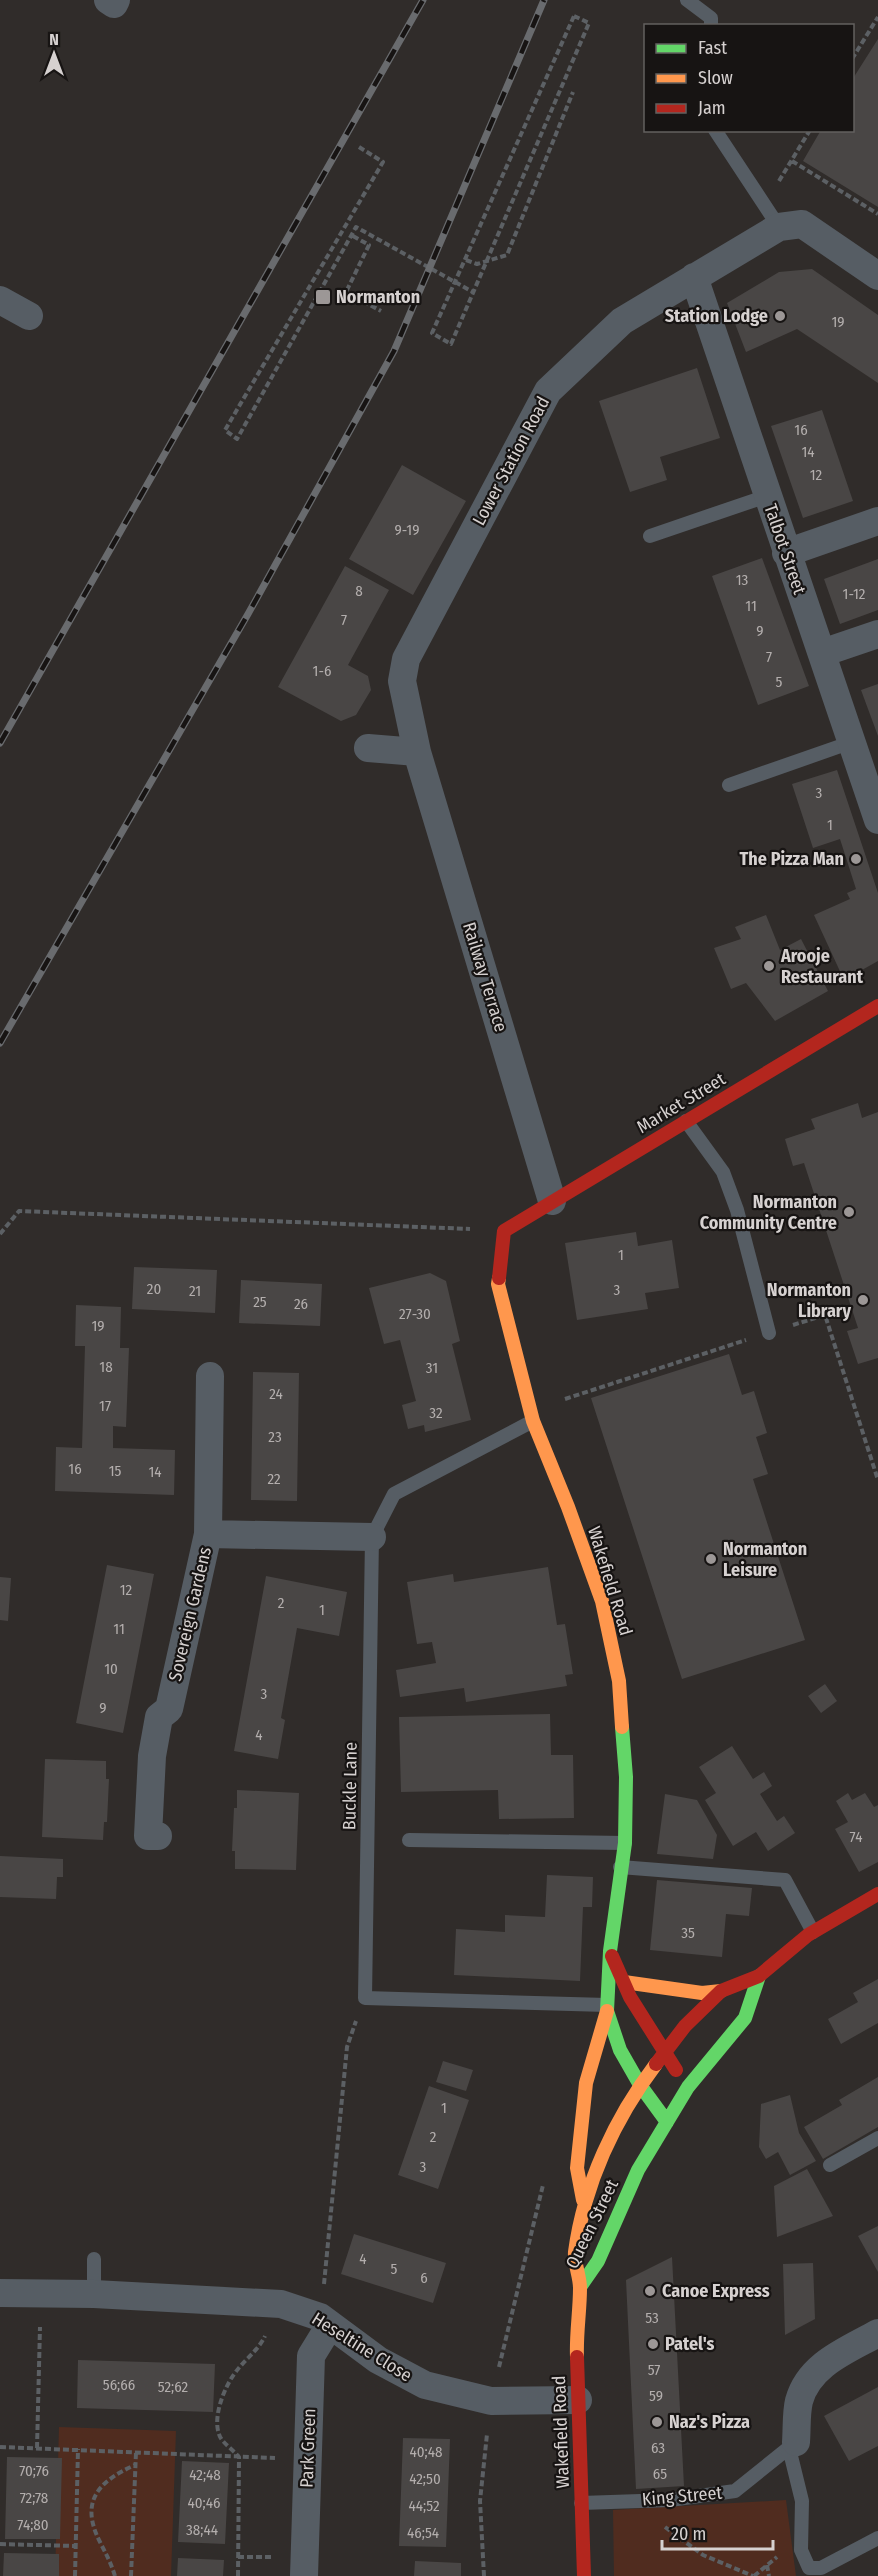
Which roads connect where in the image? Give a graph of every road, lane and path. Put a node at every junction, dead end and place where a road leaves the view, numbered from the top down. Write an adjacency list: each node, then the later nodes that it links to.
1 (108, 0): 2 (street)
2 (116, 0)
3 (687, 0): 5 (lane)
4 (878, 17): 6 (path)
5 (711, 24)
6 (854, 56)
7 (573, 92): 15 (path)
8 (716, 132): 13 (lane)
9 (809, 132): 11 (path)
10 (359, 147): 14 (path)
11 (792, 161): 12 (path); 13 (path)
12 (878, 214)
13 (779, 227): 16 (street); 17 (street, Lower Station Road)
14 (353, 236): 18 (path); 20 (path)
15 (466, 260): 18 (path); 18 (path)
16 (878, 276)
17 (694, 277): 22 (street, Talbot Street); 28 (street, Lower Station Road)
18 (473, 292)
19 (0, 300): 21 (street)
20 (381, 311)
21 (29, 316)
22 (767, 496): 24 (lane); 25 (street, Talbot Street)
23 (878, 521): 25 (street)
24 (650, 536)
25 (786, 553): 27 (street, Talbot Street)
26 (878, 634): 27 (street)
27 (822, 653): 29 (street, Talbot Street)
28 (405, 698): 31 (street, Railway Terrace)
29 (852, 742): 32 (lane); 33 (street, Talbot Street)
30 (368, 748): 31 (street)
31 (417, 752): 36 (street, Railway Terrace)
32 (729, 785)
33 (878, 820)
34 (878, 1006): 35 (street, Market Street)
35 (686, 1121): 36 (street, Market Street); 39 (lane)
36 (552, 1201): 37 (street, Market Street)
37 (504, 1231): 38 (path); 41 (street, Wakefield Road)
38 (0, 1234)
39 (769, 1333): 41 (path); 42 (path)
40 (210, 1376): 43 (street, Sovereign Gardens)
41 (532, 1416): 44 (lane, Buckle Lane); 47 (street, Wakefield Road)
42 (878, 1480)
43 (208, 1534): 44 (street); 45 (street, Sovereign Gardens)
44 (372, 1537): 55 (lane, Buckle Lane)
45 (158, 1836)
46 (409, 1840): 47 (lane)
47 (625, 1843): 48 (street, Wakefield Road)
48 (620, 1867): 50 (lane); 51 (street, Wakefield Road)
49 (878, 1893): 50 (street, Queen Street)
50 (813, 1932): 52 (street, Queen Street)
51 (610, 1952): 53 (street); 56 (street, Wakefield Road)
52 (759, 1976): 54 (street, Queen Street); 59 (street, Queen Street)
53 (624, 1982): 54 (street); 57 (street)
54 (721, 1991): 57 (street, Queen Street)
55 (364, 1998): 56 (lane); 71 (path)
56 (607, 2008): 58 (street, Wakefield Road); 64 (street, Wakefield Road)
57 (664, 2054): 58 (street, Queen Street); 59 (street)
58 (640, 2085): 60 (street, Wakefield Road); 64 (street, Queen Street)
59 (688, 2087): 60 (street, Queen Street)
60 (667, 2122): 66 (street, Queen Street)
61 (878, 2138): 62 (lane)
62 (830, 2165)
63 (545, 2177): 74 (path)
64 (585, 2207): 66 (street, Queen Street)
65 (94, 2259): 69 (lane)
66 (580, 2286): 73 (street, Wakefield Road)
67 (0, 2293): 68 (street, Heseltine Close)
68 (41, 2293): 69 (street, Heseltine Close); 77 (path)
69 (94, 2294): 70 (street, Heseltine Close)
70 (281, 2304): 71 (street, Heseltine Close); 80 (path)
71 (325, 2321): 74 (street, Heseltine Close); 81 (street, Park Green)
72 (878, 2333): 75 (street)
73 (578, 2400): 74 (street, Heseltine Close); 84 (street, Wakefield Road)
74 (491, 2402): 94 (path)
75 (793, 2445): 83 (lane, King Street); 85 (lane)
76 (0, 2447): 77 (path)
77 (37, 2448): 78 (path)
78 (78, 2449): 79 (path); 87 (path)
79 (136, 2452): 80 (path); 82 (path)
80 (240, 2457): 81 (path); 92 (path)
81 (307, 2460): 93 (street, Park Green)
82 (135, 2465): 90 (path); 91 (path)
83 (631, 2501): 84 (lane, King Street); 96 (path)
84 (581, 2504): 95 (street, Wakefield Road)
85 (878, 2538)
86 (0, 2544): 87 (path)
87 (75, 2546): 89 (path)
88 (767, 2565): 97 (path)
89 (75, 2576)
90 (115, 2576)
91 (131, 2576)
92 (238, 2576)
93 (304, 2576)
94 (484, 2576)
95 (584, 2576)
96 (753, 2576)
97 (769, 2576)

